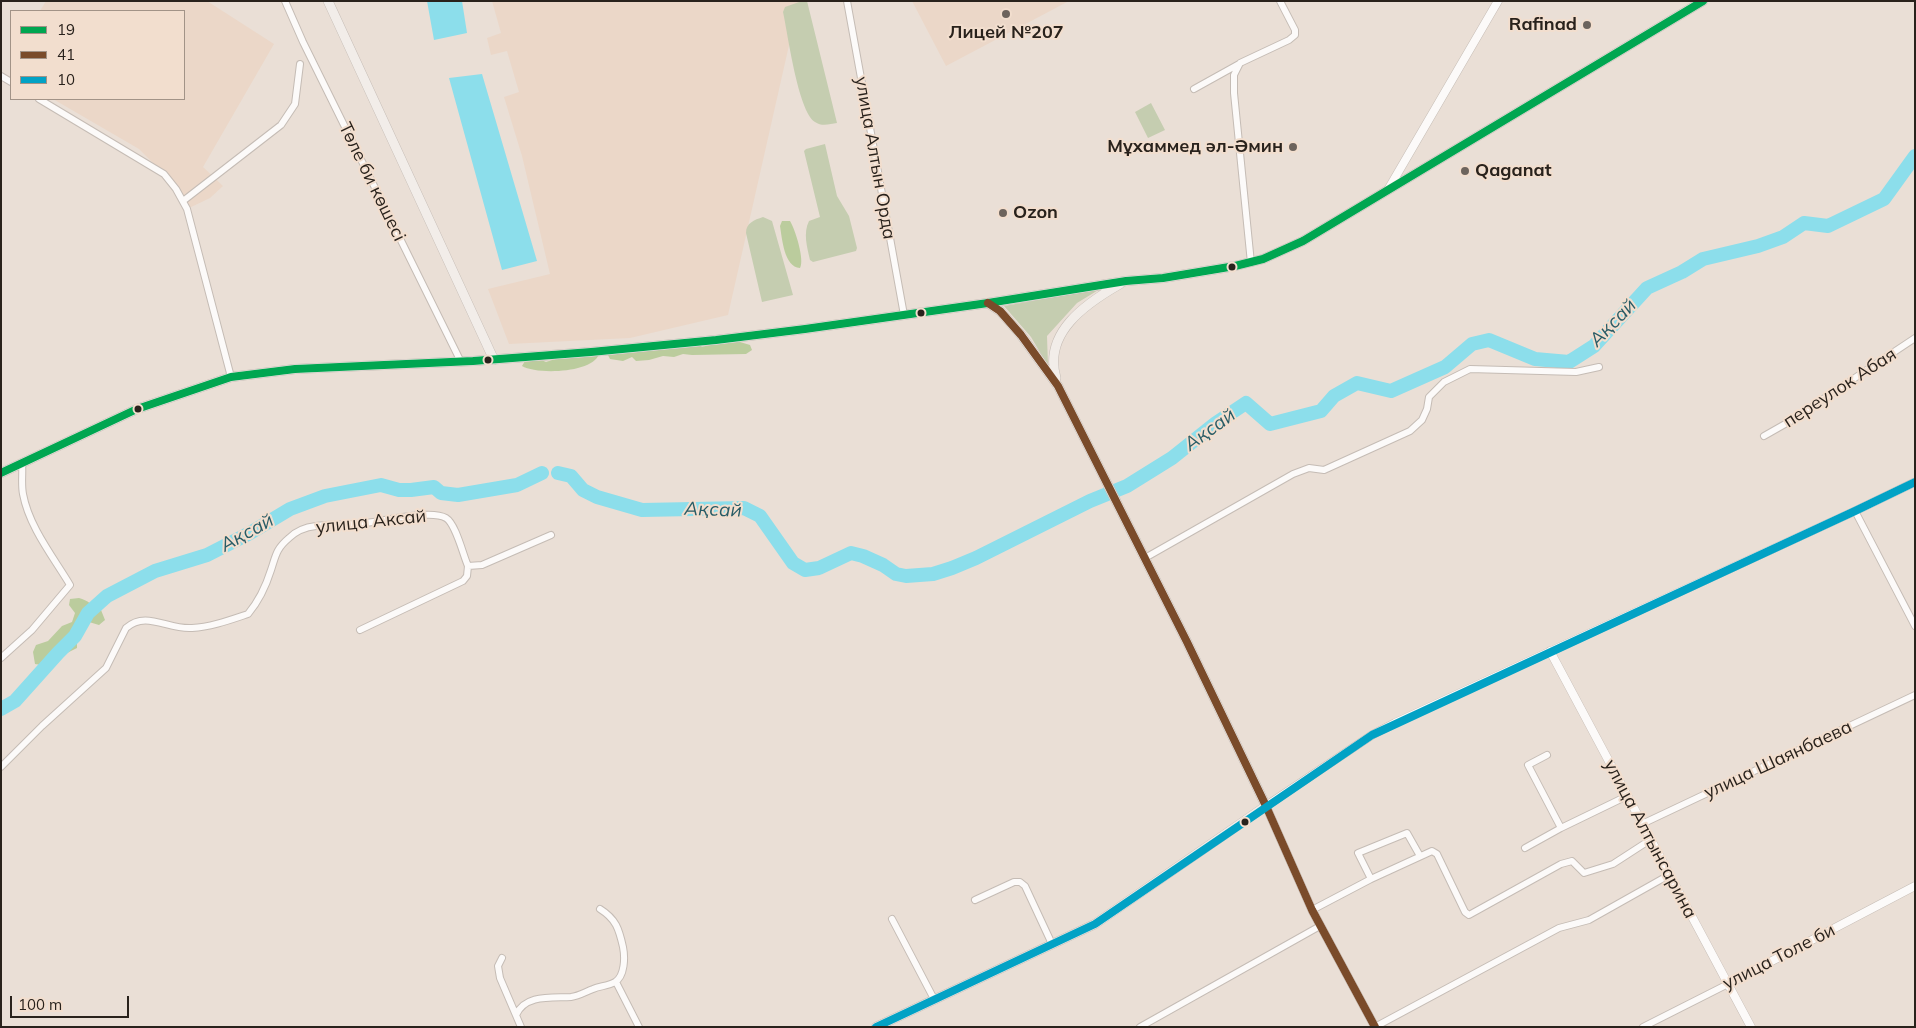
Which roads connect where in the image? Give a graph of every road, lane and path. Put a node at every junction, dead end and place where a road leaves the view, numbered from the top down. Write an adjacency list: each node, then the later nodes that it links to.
1 (285, 1): 19 (street, Төле би көшесі)
2 (328, 1): 18 (main road, Төле би көшесі)
3 (846, 1): 16 (street, улица Алтын Орда)
4 (1280, 1): 7 (street)
5 (1498, 1): 11 (street)
6 (1703, 1): 11 (main road)
7 (1240, 63): 9 (street); 13 (street)
8 (300, 64): 12 (street)
9 (1194, 88)
10 (41, 100): 12 (street)
11 (1389, 188): 13 (main road)
12 (183, 201): 21 (street)
13 (1251, 263): 14 (main road)
14 (1126, 281): 15 (main road); 22 (main road)
15 (988, 303): 16 (main road); 22 (main road)
16 (904, 315): 18 (main road)
17 (1915, 338): 23 (street, переулок Абая)
18 (494, 360): 19 (main road)
19 (461, 362): 21 (main road)
20 (1599, 367): 29 (street)
21 (231, 377): 24 (main road)
22 (1058, 386): 29 (main road)
23 (1764, 436)
24 (22, 463): 25 (main road); 34 (street)
25 (1, 473)
26 (1915, 482): 27 (street)
27 (1855, 511): 31 (street); 33 (street)
28 (551, 535): 30 (street)
29 (1145, 558): 39 (main road)
30 (468, 566): 32 (street); 37 (street, улица Аксай)
31 (1915, 626)
32 (360, 630)
33 (1550, 651): 38 (street, улица Алтынсарина); 39 (street)
34 (1, 658)
35 (1915, 695): 40 (street, улица Шаянбаева)
36 (1546, 755): 41 (street)
37 (1, 767)
38 (1626, 796): 40 (street, улица Алтынсарина); 41 (street)
39 (1266, 806): 50 (street); 53 (main road)
40 (1642, 824): 42 (street, улица Алтынсарина)
41 (1561, 828): 43 (street)
42 (1650, 840): 44 (street); 45 (street, улица Алтынсарина)
43 (1525, 848)
44 (1420, 856): 46 (street); 46 (street)
45 (1669, 875): 56 (street, улица Алтынсарина); 63 (street)
46 (1371, 879): 50 (street)
47 (1915, 886): 56 (street, улица Толе би)
48 (975, 900): 53 (street)
49 (600, 909): 55 (street)
50 (1312, 910): 52 (street)
51 (892, 919): 57 (street)
52 (1320, 926): 62 (street); 63 (street)
53 (1052, 944): 57 (main road)
54 (502, 958): 58 (street)
55 (616, 982): 58 (street); 60 (street)
56 (1728, 984): 64 (street, улица Толе би); 65 (street, улица Алтынсарина)
57 (934, 999): 61 (main road)
58 (516, 1014): 59 (street)
59 (521, 1027)
60 (639, 1027)
61 (876, 1027)
62 (1140, 1027)
63 (1375, 1027)
64 (1643, 1027)
65 (1751, 1027)

